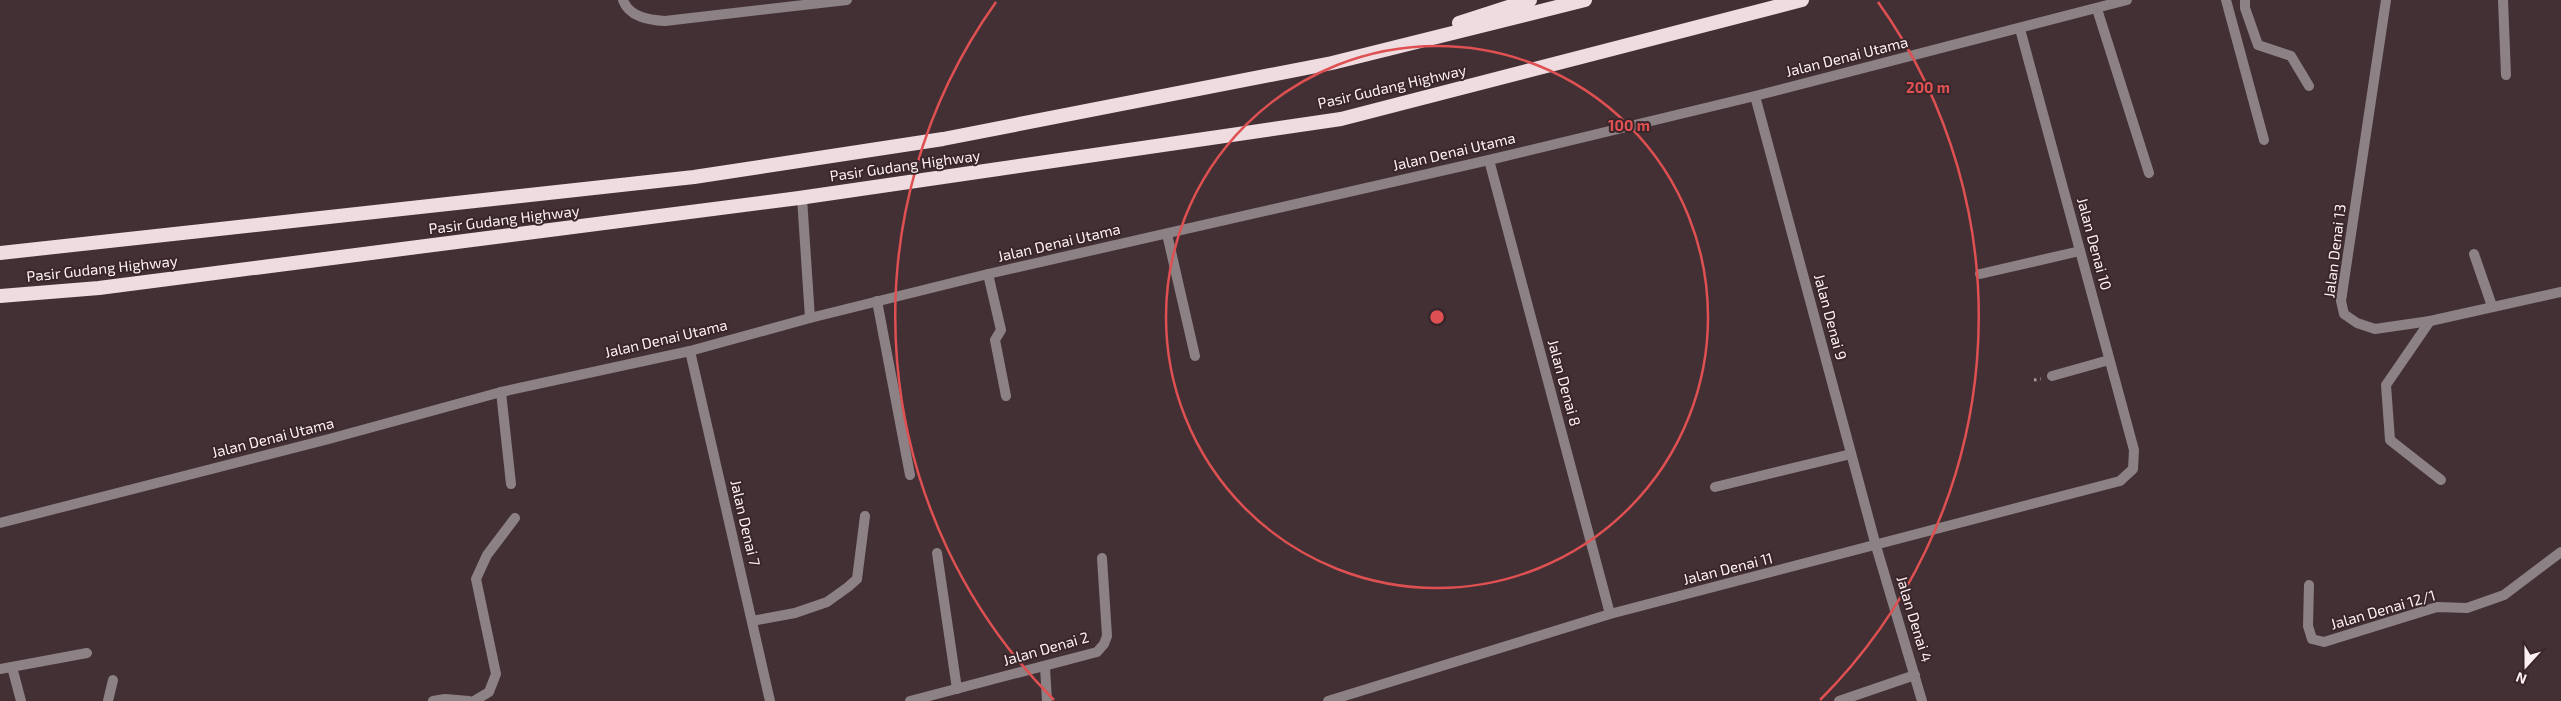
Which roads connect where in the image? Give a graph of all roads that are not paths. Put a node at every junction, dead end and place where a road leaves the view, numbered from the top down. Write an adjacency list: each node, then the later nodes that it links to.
1 (623, 0): 2 (street)
2 (847, 0)
3 (1530, 0): 13 (highway)
4 (1586, 0): 13 (highway, Pasir Gudang Highway)
5 (1802, 0): 20 (highway, Pasir Gudang Highway)
6 (2127, 0): 11 (street, Jalan Denai Utama)
7 (2226, 0): 17 (street)
8 (2245, 0): 15 (street)
9 (2386, 0): 32 (street, Jalan Denai 13)
10 (2503, 0): 14 (street)
11 (2097, 9): 12 (street, Jalan Denai Utama); 19 (street)
12 (2020, 29): 16 (street, Jalan Denai Utama); 22 (street, Jalan Denai 10)
13 (1332, 63): 23 (highway, Pasir Gudang Highway)
14 (2506, 74)
15 (2309, 86)
16 (1756, 96): 18 (street, Jalan Denai Utama); 39 (street, Jalan Denai 9)
17 (2264, 140)
18 (1489, 160): 21 (street, Jalan Denai Utama); 53 (street, Jalan Denai 8)
19 (2149, 173)
20 (802, 198): 28 (highway, Pasir Gudang Highway); 31 (street)
21 (1167, 234): 25 (street, Jalan Denai Utama); 34 (street)
22 (2080, 251): 26 (street); 35 (street, Jalan Denai 10)
23 (0, 253)
24 (2474, 254): 30 (street)
25 (988, 274): 29 (street, Jalan Denai Utama); 38 (street)
26 (1980, 274)
27 (2561, 292): 30 (street, Jalan Denai 13)
28 (0, 296)
29 (877, 301): 31 (street, Jalan Denai Utama); 41 (street)
30 (2492, 306): 32 (street, Jalan Denai 13)
31 (810, 318): 33 (street, Jalan Denai Utama)
32 (2430, 321): 42 (street)
33 (690, 351): 37 (street, Jalan Denai Utama); 54 (street, Jalan Denai 7)
34 (1194, 356)
35 (2109, 360): 36 (street); 40 (street, Jalan Denai 10)
36 (2052, 376)
37 (501, 392): 43 (street); 47 (street, Jalan Denai Utama)
38 (1006, 396)
39 (1851, 454): 44 (street); 48 (street, Jalan Denai 9)
40 (2133, 468): 48 (street, Jalan Denai 11)
41 (910, 475)
42 (2440, 480)
43 (511, 484)
44 (1715, 487)
45 (865, 516): 54 (street)
46 (515, 518): 66 (street)
47 (0, 523)
48 (1876, 546): 53 (street, Jalan Denai 11); 59 (street, Jalan Denai 4)
49 (2561, 552): 52 (street, Jalan Denai 12/1)
50 (937, 553): 61 (street)
51 (1102, 558): 57 (street, Jalan Denai 2)
52 (2309, 585)
53 (1610, 614): 70 (street, Jalan Denai 11)
54 (752, 621): 67 (street, Jalan Denai 7)
55 (87, 653): 56 (street)
56 (12, 667): 58 (street); 62 (street)
57 (1045, 667): 61 (street, Jalan Denai 2); 69 (street)
58 (0, 669)
59 (1915, 675): 71 (street); 72 (street, Jalan Denai 4)
60 (113, 680): 63 (street)
61 (957, 689): 68 (street, Jalan Denai 2)
62 (21, 701)
63 (108, 701)
64 (433, 701): 65 (street)
65 (469, 701)
66 (474, 701)
67 (770, 701)
68 (910, 701)
69 (1047, 701)
70 (1328, 701)
71 (1839, 701)
72 (1922, 701)

